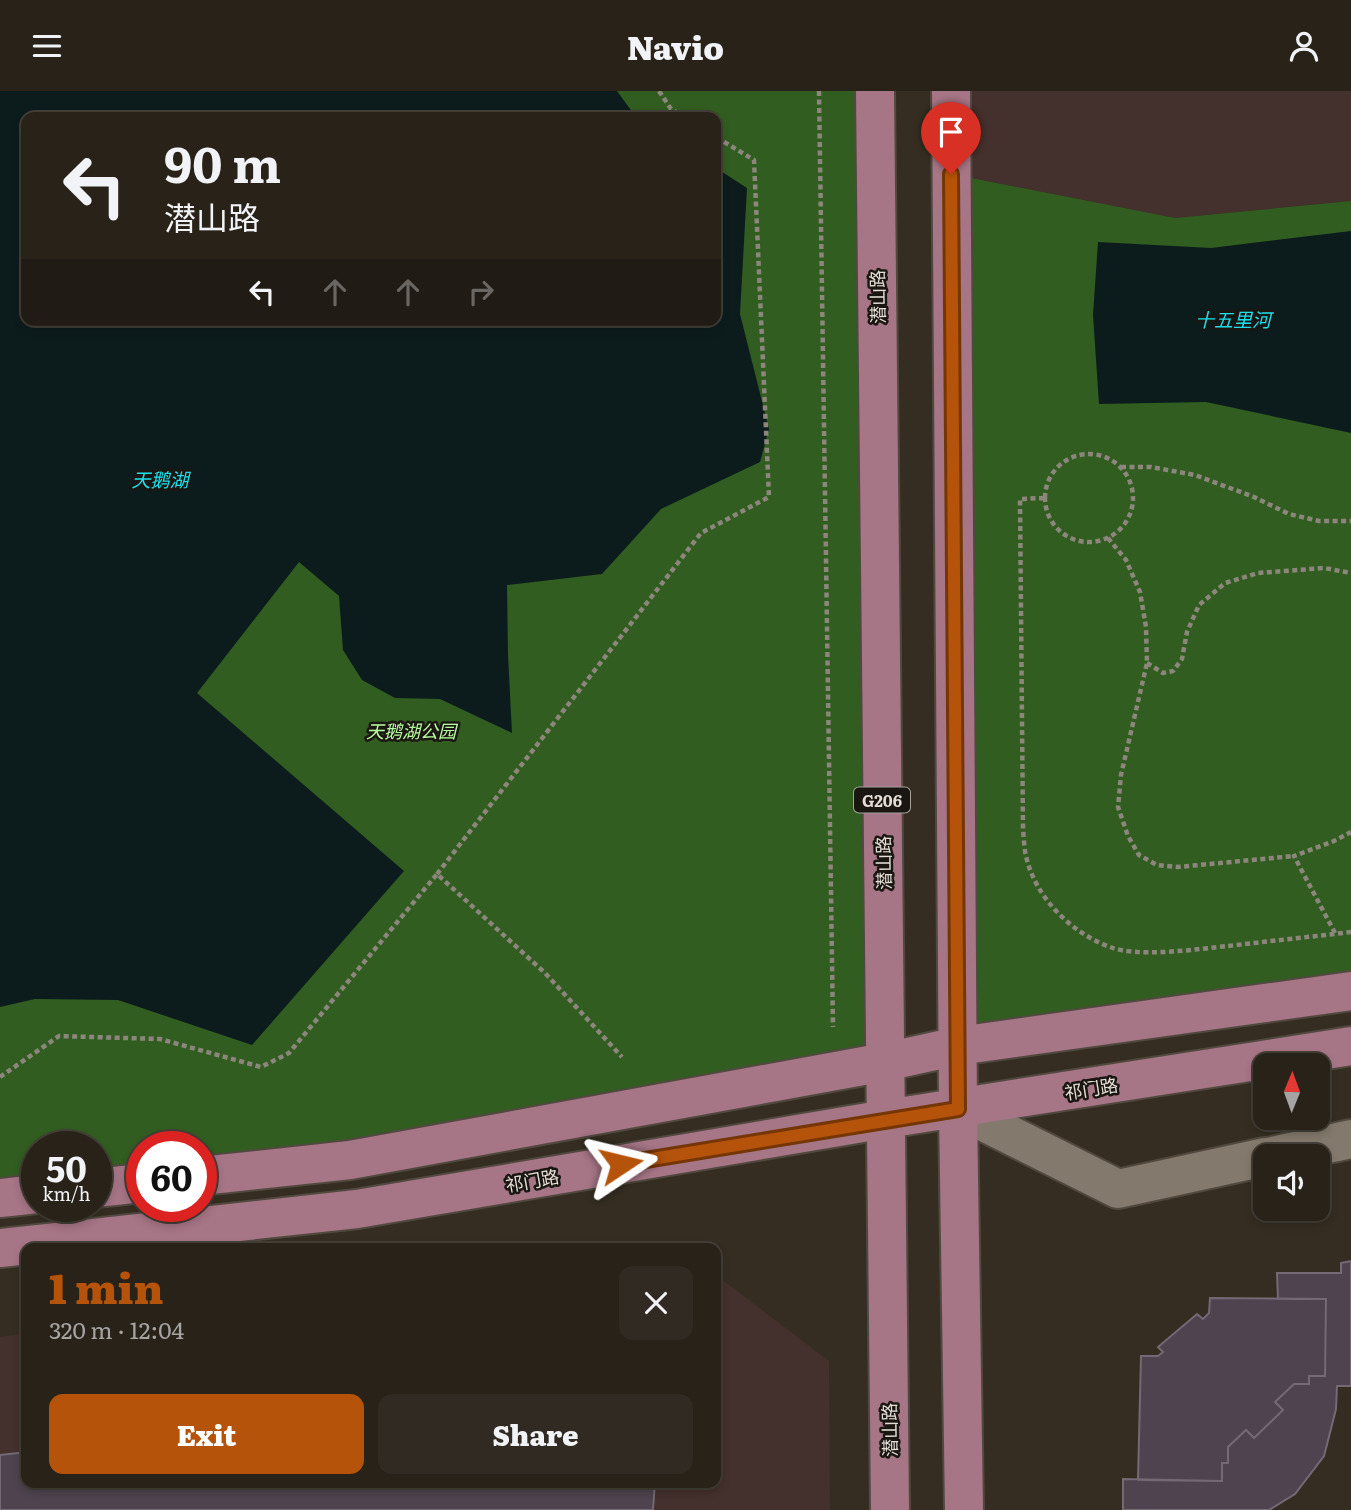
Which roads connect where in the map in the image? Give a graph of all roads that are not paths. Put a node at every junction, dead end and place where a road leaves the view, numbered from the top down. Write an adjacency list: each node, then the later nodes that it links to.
1 (875, 91): 6 (main road, 潜山路 / G206)
2 (951, 91): 4 (main road)
3 (1351, 991): 4 (main road)
4 (958, 1046): 6 (main road); 7 (main road)
5 (1351, 1046): 7 (main road, 祁门路)
6 (885, 1062): 8 (main road, 潜山路 / G206); 12 (main road)
7 (958, 1109): 8 (main road, 祁门路); 11 (lane); 19 (main road)
8 (886, 1119): 15 (main road, 祁门路); 18 (main road, 潜山路 / G206)
9 (1351, 1139): 10 (lane)
10 (1327, 1144)
11 (1253, 1160)
12 (217, 1174)
13 (21, 1196): 14 (main road)
14 (0, 1198)
15 (46, 1243)
16 (21, 1246): 17 (main road, 祁门路)
17 (0, 1248)
18 (890, 1510)
19 (964, 1510)

